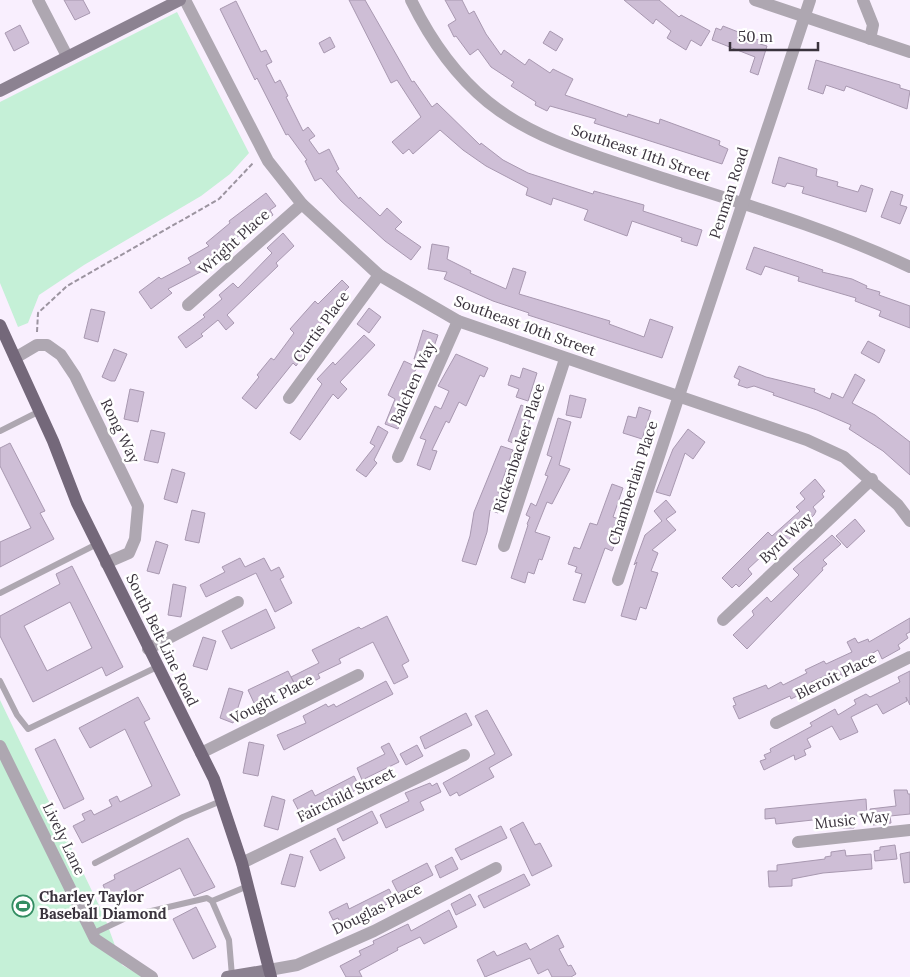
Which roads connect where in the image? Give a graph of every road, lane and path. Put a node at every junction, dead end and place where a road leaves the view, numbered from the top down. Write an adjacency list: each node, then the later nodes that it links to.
1 (38, 0): 11 (street)
2 (180, 0): 11 (street)
3 (185, 0): 13 (street, Southeast 10th Street)
4 (411, 0): 15 (street, Southeast 11th Street)
5 (755, 0): 8 (street)
6 (810, 0): 8 (street, Penman Road)
7 (863, 0): 9 (street)
8 (805, 17): 9 (street); 15 (street, Penman Road)
9 (870, 39): 10 (street)
10 (910, 52)
11 (67, 56): 12 (street)
12 (0, 91)
13 (265, 155): 14 (street, Southeast 10th Street); 22 (path)
14 (302, 204): 17 (street, Southeast 10th Street); 18 (street, Wright Place)
15 (742, 204): 16 (street, Southeast 11th Street); 25 (street, Penman Road)
16 (910, 267)
17 (379, 275): 19 (street, Southeast 10th Street); 26 (street, Curtis Place)
18 (188, 305)
19 (458, 321): 24 (street, Southeast 10th Street); 29 (street, Balchen Way)
20 (0, 325): 21 (main road, South Belt Line Road)
21 (4, 345): 23 (main road, South Belt Line Road)
22 (37, 345): 23 (street); 34 (street, Rong Way)
23 (15, 358): 27 (main road, South Belt Line Road)
24 (565, 359): 25 (street, Southeast 10th Street); 33 (street, Rickenbacker Place)
25 (678, 397): 30 (street, Southeast 10th Street); 35 (street, Chamberlain Place)
26 (289, 398)
27 (40, 411): 28 (lane); 32 (main road, South Belt Line Road)
28 (0, 431)
29 (398, 457)
30 (872, 479): 31 (street, Southeast 10th Street); 38 (street, Byrd Way)
31 (910, 521)
32 (97, 544): 34 (main road, South Belt Line Road); 36 (lane)
33 (504, 546)
34 (106, 563): 39 (main road, South Belt Line Road)
35 (618, 580)
36 (0, 593)
37 (238, 602): 39 (street)
38 (722, 620)
39 (148, 649): 41 (main road, South Belt Line Road)
40 (910, 657): 44 (street, Bleroit Place)
41 (157, 667): 43 (lane); 46 (main road, South Belt Line Road)
42 (358, 674): 46 (street, Vought Place)
43 (0, 681)
44 (776, 723)
45 (0, 746): 56 (street, Lively Lane)
46 (201, 753): 48 (main road, South Belt Line Road)
47 (464, 755): 52 (street, Fairchild Street)
48 (221, 801): 51 (lane); 52 (main road, South Belt Line Road)
49 (910, 830): 50 (street, Music Way)
50 (798, 842)
51 (95, 863)
52 (242, 863): 54 (main road, South Belt Line Road)
53 (496, 868): 57 (street, Douglas Place)
54 (248, 886): 55 (lane); 57 (main road, South Belt Line Road)
55 (212, 901): 56 (lane); 58 (lane)
56 (92, 934): 59 (street, Lively Lane)
57 (270, 973): 58 (street)
58 (230, 976)
59 (152, 977)

